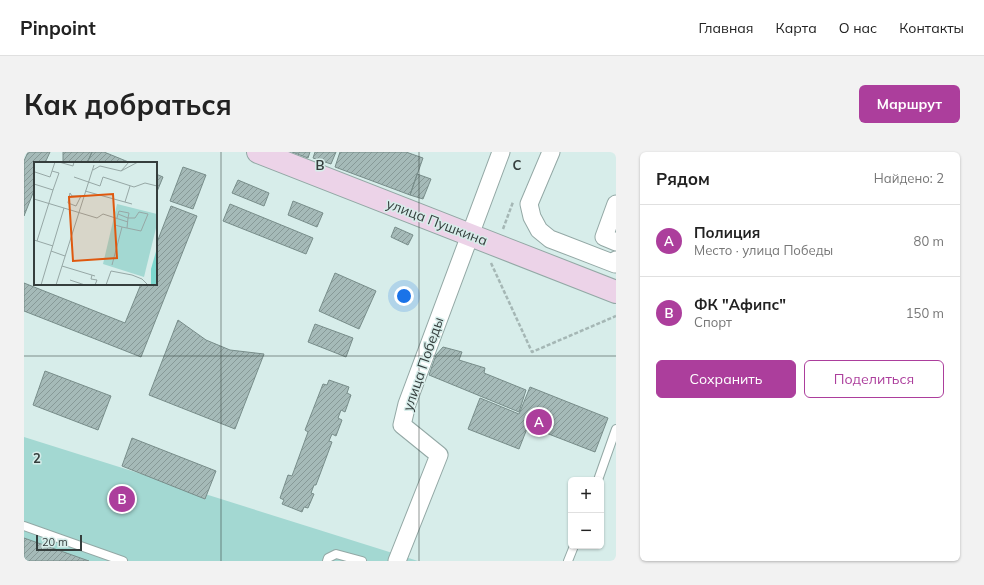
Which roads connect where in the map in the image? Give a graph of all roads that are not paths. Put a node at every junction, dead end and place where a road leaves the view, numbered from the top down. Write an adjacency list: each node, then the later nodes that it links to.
1 (258, 152): 5 (street, улица Пушкина)
2 (501, 152): 5 (street, улица Победы)
3 (551, 152): 7 (street)
4 (616, 204): 6 (street)
5 (470, 235): 8 (street, улица Пушкина); 16 (street, улица Победы)
6 (616, 242)
7 (616, 260)
8 (616, 292)
9 (616, 429): 10 (lane)
10 (599, 477)
11 (24, 526): 13 (lane)
12 (573, 549): 17 (lane)
13 (123, 561)
14 (327, 561): 15 (lane)
15 (362, 561)
16 (397, 561)
17 (568, 561)

